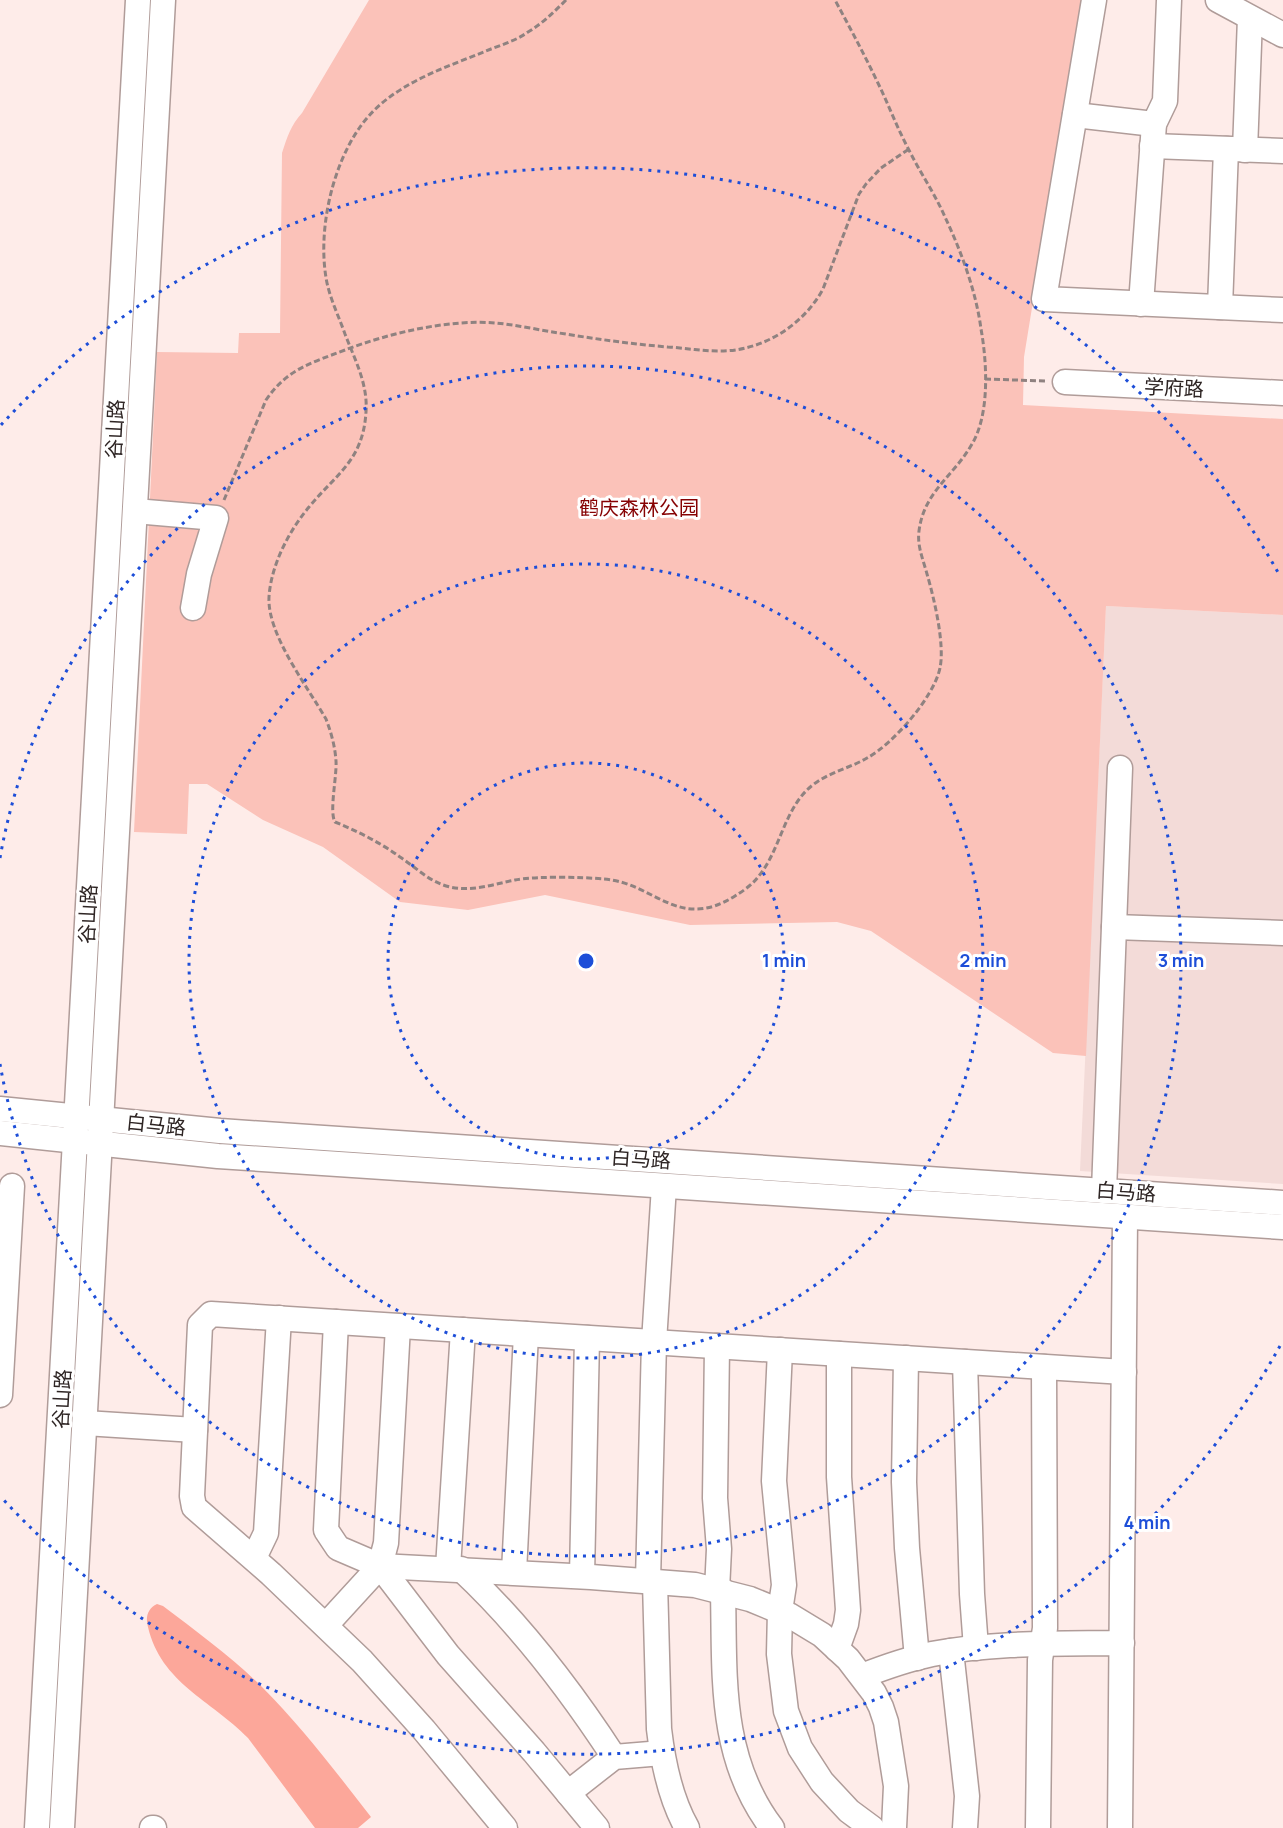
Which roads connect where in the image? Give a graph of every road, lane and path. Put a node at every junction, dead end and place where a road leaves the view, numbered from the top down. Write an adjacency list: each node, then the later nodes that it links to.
1 (138, 0): 29 (street, 谷山路)
2 (163, 0): 22 (street, 谷山路)
3 (566, 0): 18 (path)
4 (835, 0): 12 (path)
5 (1094, 0): 10 (street)
6 (1169, 0): 11 (street)
7 (1218, 0): 8 (street)
8 (1250, 18): 9 (street); 13 (street)
9 (1283, 35)
10 (1075, 115): 11 (street); 15 (street)
11 (1153, 135): 13 (street); 15 (street)
12 (909, 149): 18 (path); 19 (path)
13 (1236, 149): 14 (street); 16 (street)
14 (1283, 151)
15 (1141, 304): 16 (street)
16 (1220, 307): 17 (street)
17 (1283, 310)
18 (350, 348): 19 (path); 23 (path)
19 (985, 379): 20 (path)
20 (1065, 382): 21 (street, 学府路)
21 (1283, 393)
22 (135, 511): 23 (street); 30 (street, 谷山路)
23 (216, 518): 24 (street)
24 (194, 608)
25 (1120, 768): 26 (street)
26 (1114, 927): 27 (street); 36 (street)
27 (1283, 933)
28 (0, 1109): 29 (street, 白马路)
29 (77, 1116): 30 (street, 白马路); 32 (street, 谷山路)
30 (102, 1119): 33 (street, 谷山路); 36 (street, 白马路)
31 (0, 1133): 32 (street, 白马路)
32 (76, 1141): 33 (street, 白马路); 76 (street, 谷山路)
33 (101, 1144): 35 (street, 白马路); 55 (street, 谷山路)
34 (12, 1186): 54 (street)
35 (664, 1186): 38 (street, 白马路); 46 (street)
36 (1104, 1191): 37 (street, 白马路)
37 (1283, 1203)
38 (1125, 1217): 39 (street, 白马路); 53 (street)
39 (1283, 1227)
40 (279, 1318): 41 (street); 56 (street); 57 (street)
41 (336, 1322): 42 (street); 58 (street)
42 (398, 1326): 43 (street); 58 (street)
43 (463, 1330): 44 (street); 59 (street)
44 (526, 1334): 45 (street); 60 (street)
45 (587, 1338): 46 (street); 61 (street)
46 (654, 1342): 47 (street); 62 (street)
47 (717, 1346): 48 (street); 63 (street)
48 (780, 1350): 49 (street); 64 (street)
49 (839, 1354): 50 (street); 69 (street)
50 (906, 1358): 51 (street); 71 (street)
51 (965, 1362): 52 (street); 68 (street)
52 (1044, 1367): 53 (street); 67 (street)
53 (1124, 1372): 66 (street)
54 (0, 1395)
55 (85, 1423): 56 (street); 77 (street, 谷山路)
56 (195, 1430): 57 (street)
57 (254, 1558): 65 (street)
58 (380, 1566): 59 (street); 65 (street); 75 (street)
59 (454, 1569): 60 (street); 74 (street)
60 (514, 1572): 61 (street)
61 (582, 1576): 62 (street)
62 (651, 1581): 63 (street); 73 (street)
63 (720, 1590): 64 (street); 81 (street)
64 (780, 1611): 69 (street); 82 (street)
65 (326, 1625): 78 (street)
66 (1122, 1643): 67 (street); 86 (street)
67 (1042, 1644): 68 (street); 85 (street)
68 (976, 1648): 70 (street)
69 (837, 1649): 72 (street)
70 (951, 1651): 71 (street); 84 (street)
71 (917, 1658): 72 (street)
72 (862, 1676): 83 (street)
73 (662, 1754): 74 (street); 80 (street)
74 (614, 1757): 75 (street)
75 (568, 1793): 79 (street)
76 (37, 1828)
77 (62, 1828)
78 (505, 1828)
79 (597, 1828)
80 (687, 1828)
81 (772, 1828)
82 (872, 1828)
83 (894, 1828)
84 (965, 1828)
85 (1038, 1828)
86 (1120, 1828)

